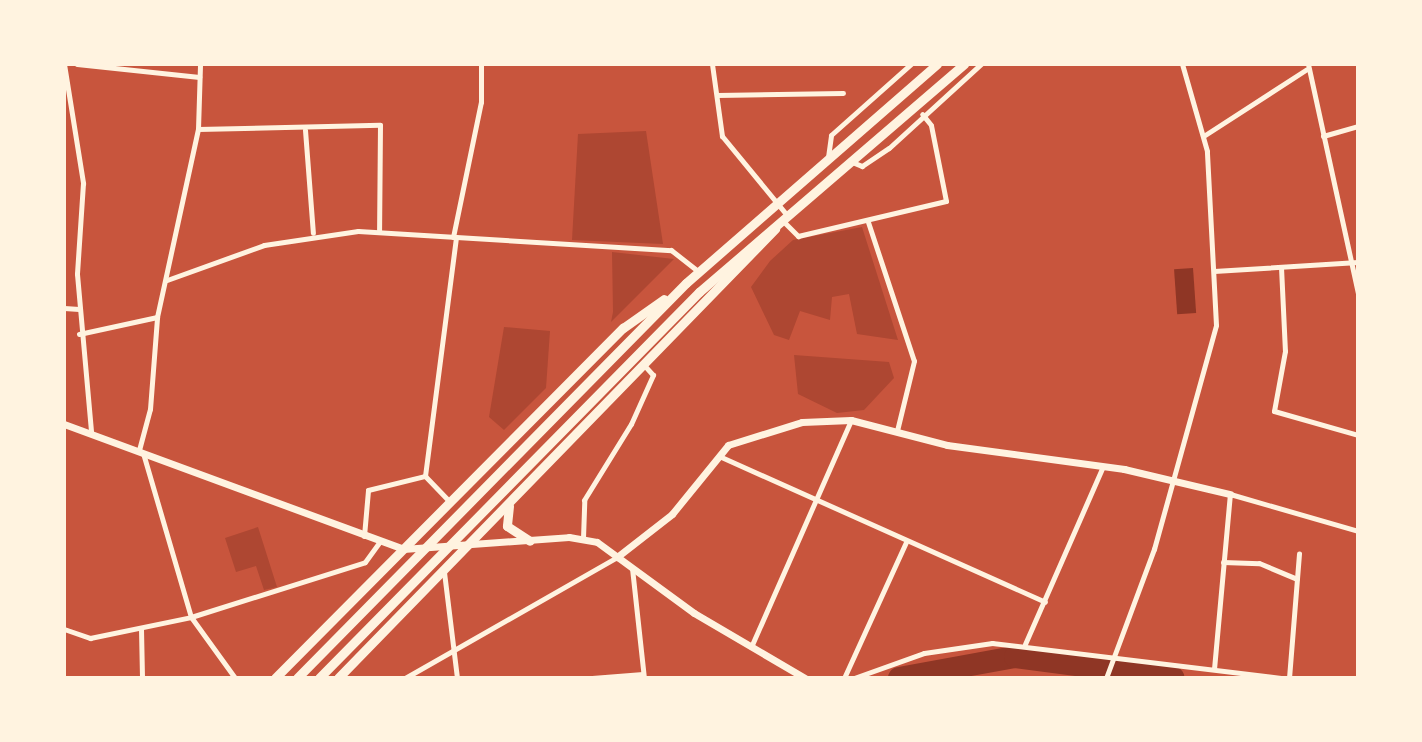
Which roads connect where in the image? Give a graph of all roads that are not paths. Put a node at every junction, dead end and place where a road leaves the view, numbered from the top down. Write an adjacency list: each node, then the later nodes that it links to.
1 (64, 64): 38 (street)
2 (77, 64): 12 (street)
3 (200, 64): 13 (street)
4 (481, 64): 29 (street)
5 (712, 64): 15 (street)
6 (911, 64): 22 (street)
7 (937, 64): 22 (main road)
8 (964, 64): 23 (main road)
9 (981, 64): 16 (street)
10 (1182, 64): 20 (street)
11 (1308, 66): 20 (street); 21 (street)
12 (142, 67): 13 (street)
13 (199, 77): 18 (street)
14 (843, 93): 15 (street)
15 (717, 95): 24 (street)
16 (922, 114): 23 (street); 26 (street)
17 (1358, 126): 21 (street)
18 (198, 129): 19 (street); 34 (street)
19 (305, 130): 27 (street); 28 (street)
20 (1205, 135): 32 (street)
21 (1323, 136): 30 (street)
22 (828, 157): 24 (main road)
23 (850, 160): 25 (main road)
24 (776, 201): 25 (street); 33 (main road)
25 (784, 217): 26 (street); 41 (main road); 84 (main road)
26 (868, 222): 44 (street)
27 (379, 232): 28 (street); 29 (street)
28 (313, 233): 34 (street)
29 (454, 237): 33 (street); 50 (street)
30 (1356, 262): 31 (street); 36 (street)
31 (1281, 267): 32 (street); 46 (street)
32 (1214, 271): 51 (street)
33 (699, 272): 35 (main road)
34 (167, 280): 39 (street)
35 (686, 283): 54 (main road); 83 (main road)
36 (1358, 294)
37 (64, 308): 38 (street)
38 (79, 309): 40 (street)
39 (157, 317): 40 (street); 47 (street)
40 (79, 334): 45 (street)
41 (645, 366): 55 (main road); 58 (street)
42 (851, 420): 44 (street); 48 (street); 53 (street)
43 (64, 424): 45 (street)
44 (897, 431): 49 (street)
45 (91, 432): 47 (street)
46 (1358, 435)
47 (141, 451): 57 (street); 71 (street)
48 (718, 456): 53 (street); 65 (street)
49 (1103, 465): 51 (street); 70 (street)
50 (425, 476): 54 (street); 57 (street)
51 (1174, 478): 52 (street); 77 (street)
52 (1230, 494): 56 (street); 66 (street)
53 (818, 501): 60 (street); 75 (street)
54 (450, 502): 63 (main road)
55 (510, 503): 59 (main road); 62 (main road)
56 (1358, 531)
57 (364, 537): 61 (street)
58 (583, 538): 59 (street); 65 (street)
59 (530, 541): 62 (street)
60 (906, 542): 70 (street); 90 (street)
61 (379, 543): 63 (street); 71 (street)
62 (466, 547): 63 (street); 68 (main road)
63 (403, 549): 82 (main road)
64 (1299, 553): 69 (street)
65 (617, 557): 67 (street); 76 (street)
66 (1223, 562): 69 (street); 78 (street)
67 (632, 568): 75 (street); 79 (street)
68 (444, 571): 76 (street); 85 (main road)
69 (1297, 579): 94 (street)
70 (1045, 602): 74 (street)
71 (191, 617): 73 (street); 81 (street)
72 (64, 629): 73 (street)
73 (141, 629): 80 (street)
74 (1025, 644): 77 (street); 91 (street)
75 (750, 648): 89 (street)
76 (454, 650): 86 (street); 87 (street)
77 (1115, 656): 78 (street); 92 (street)
78 (1214, 669): 93 (street)
79 (644, 676): 88 (street)
80 (142, 678)
81 (235, 678)
82 (275, 678)
83 (297, 678)
84 (319, 678)
85 (338, 678)
86 (405, 678)
87 (457, 678)
88 (592, 678)
89 (805, 678)
90 (844, 678)
91 (854, 678)
92 (1106, 678)
93 (1281, 678)
94 (1289, 678)

